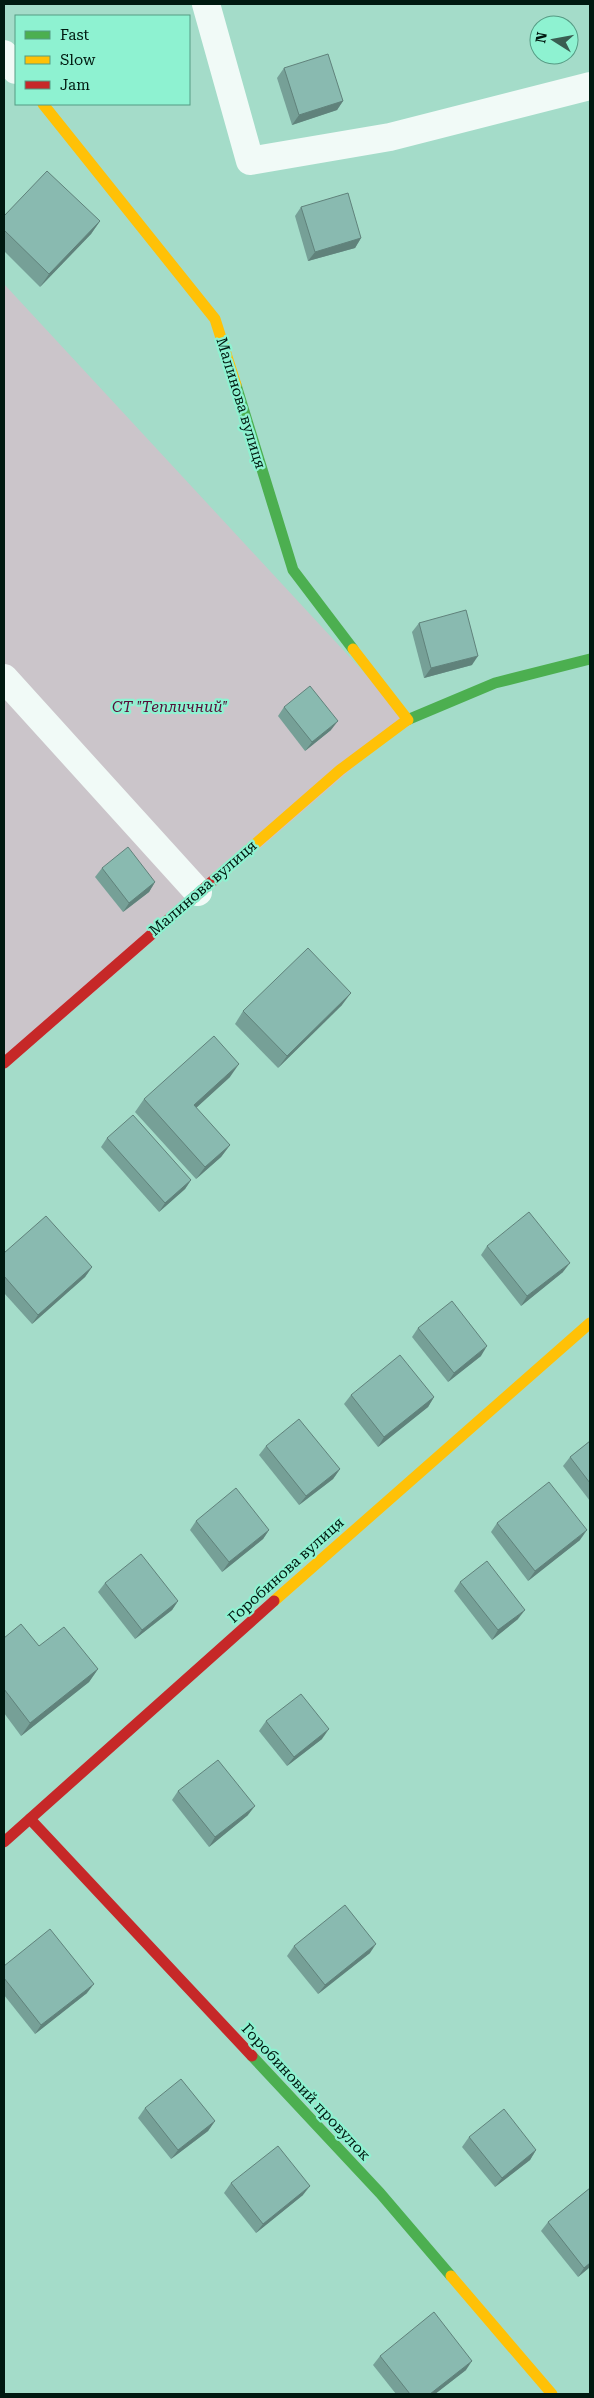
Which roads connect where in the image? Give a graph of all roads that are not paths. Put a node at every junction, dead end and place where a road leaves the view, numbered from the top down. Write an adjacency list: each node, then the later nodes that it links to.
1 (206, 4): 4 (street)
2 (4, 54): 3 (street)
3 (15, 69)
4 (590, 86)
5 (44, 105): 8 (street, Малинова вулиця)
6 (590, 659): 8 (street, Малинова вулиця)
7 (4, 678): 9 (street)
8 (408, 720): 9 (street, Малинова вулиця)
9 (198, 892): 10 (street, Малинова вулиця)
10 (4, 1062)
11 (590, 1322): 12 (street, Горобинова вулиця)
12 (30, 1819): 13 (street, Горобинова вулиця); 14 (street, Горобиновий провулок)
13 (4, 1842)
14 (552, 2394)

